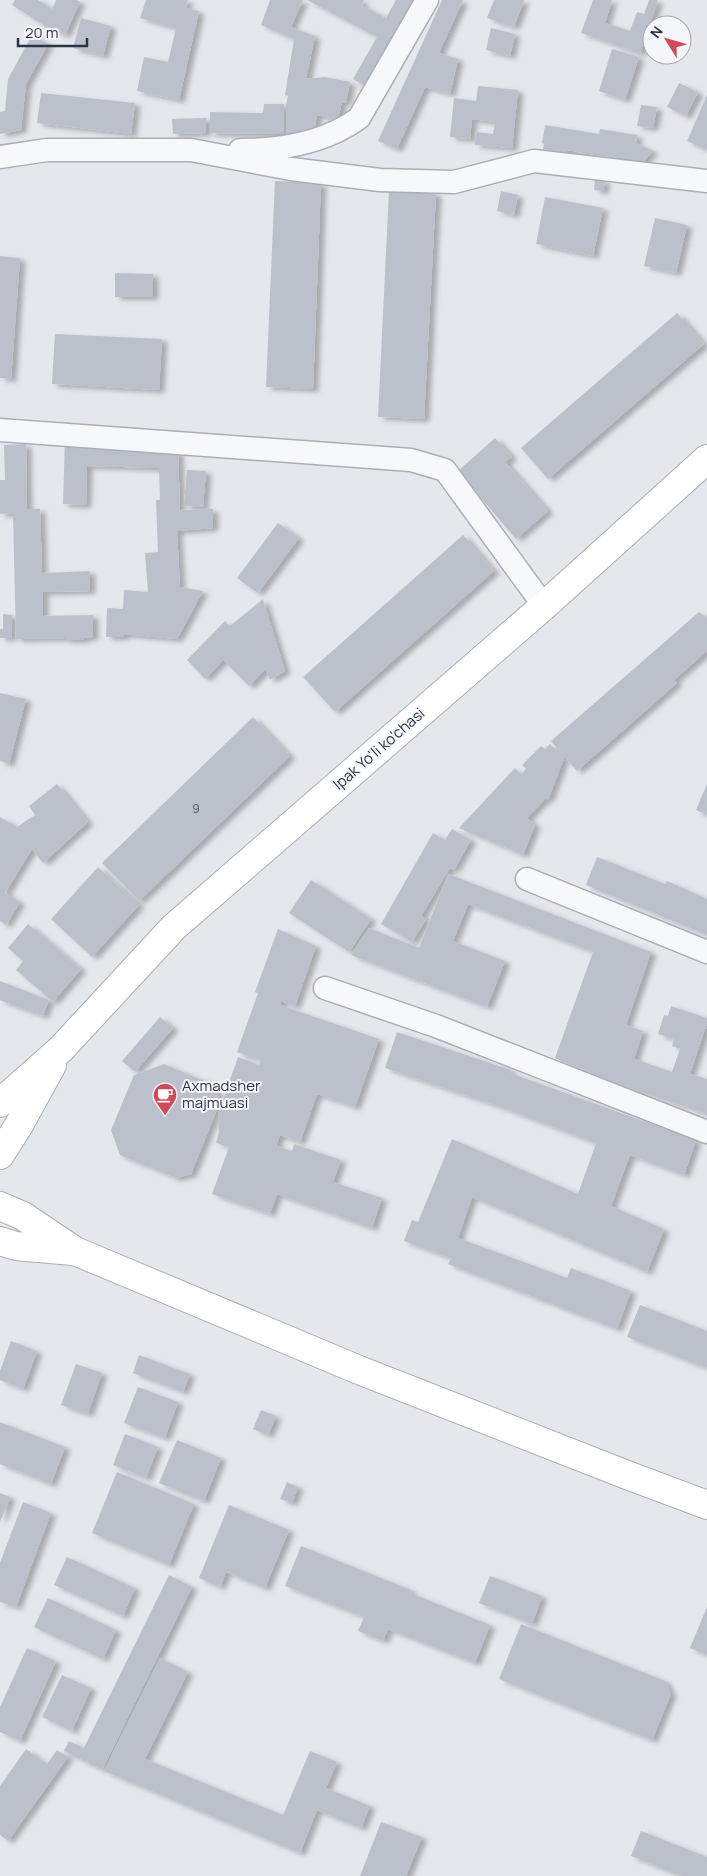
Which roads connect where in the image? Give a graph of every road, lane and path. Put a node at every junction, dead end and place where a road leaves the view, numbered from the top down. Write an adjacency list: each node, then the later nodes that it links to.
1 (428, 0): 2 (street)
2 (191, 150): 3 (street); 4 (street)
3 (0, 157)
4 (707, 181)
5 (0, 430): 7 (street)
6 (707, 459): 7 (main road, Ipak Yo'li ko'chasi)
7 (544, 606): 11 (main road, Ipak Yo'li ko'chasi)
8 (527, 879): 9 (street)
9 (707, 952)
10 (325, 988): 13 (street)
11 (61, 1049): 12 (main road, Ipak Yo'li ko'chasi); 14 (main road, Ipak Yo'li ko'chasi)
12 (0, 1103)
13 (707, 1132)
14 (0, 1155)
15 (0, 1206): 17 (main road)
16 (0, 1241): 17 (main road)
17 (75, 1251): 18 (main road)
18 (707, 1505)

